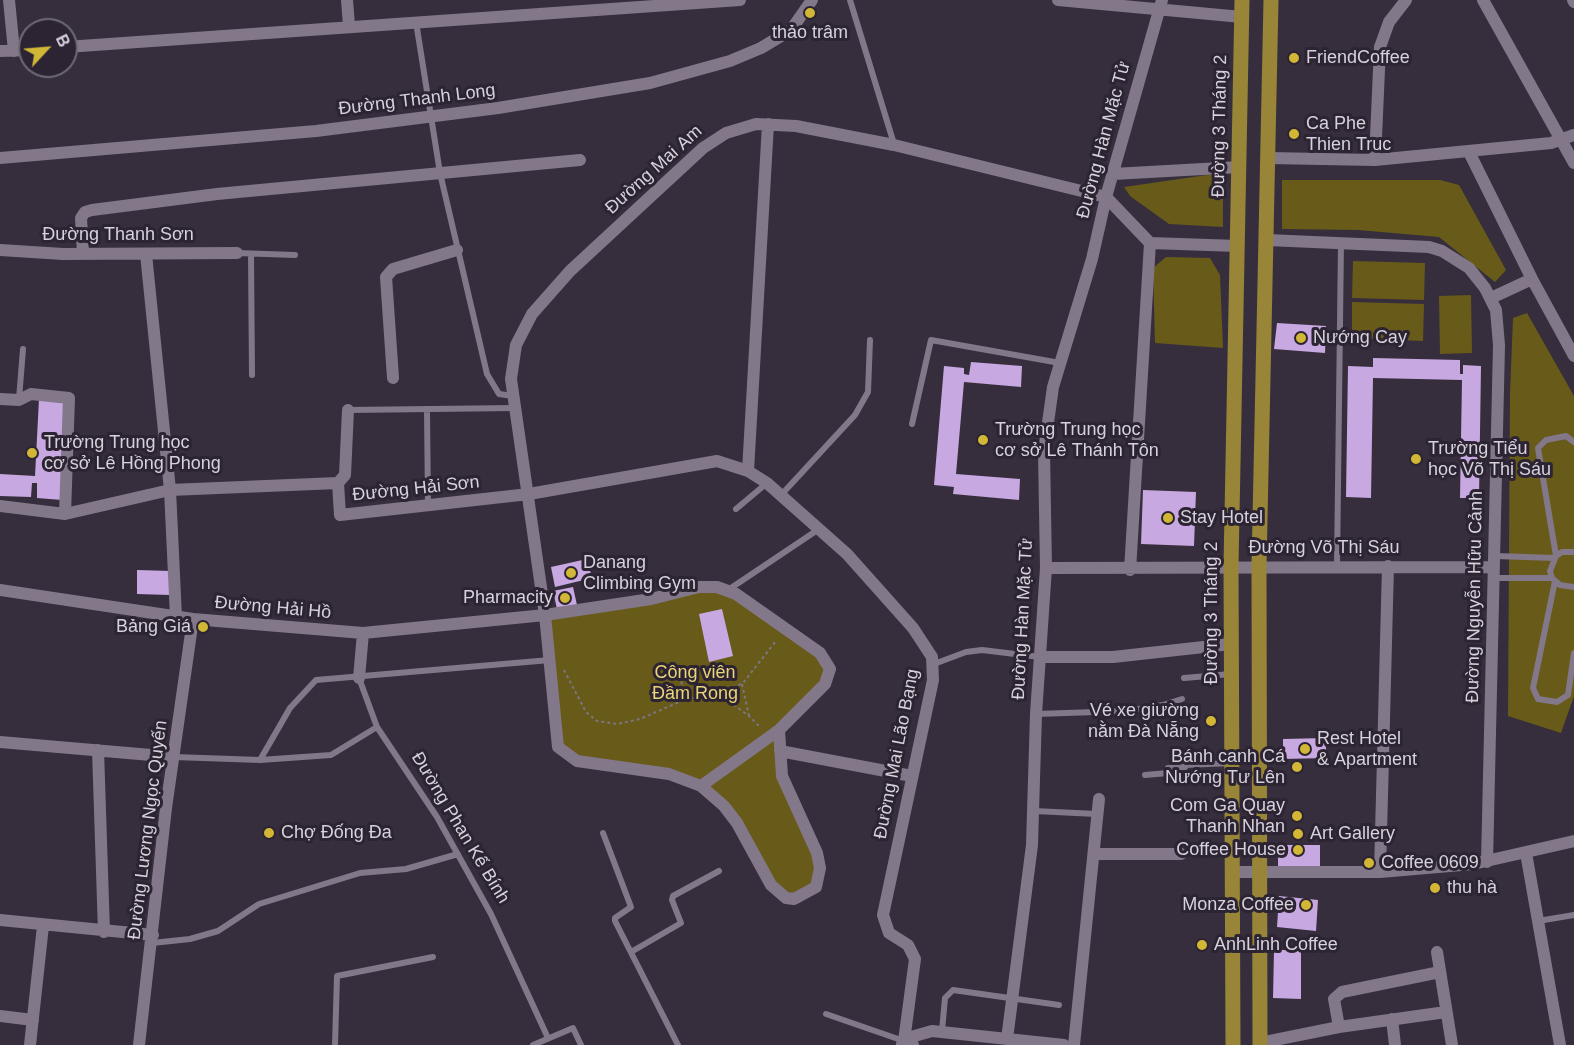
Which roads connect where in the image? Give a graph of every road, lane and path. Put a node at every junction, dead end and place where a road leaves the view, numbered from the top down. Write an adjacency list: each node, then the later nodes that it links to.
1 (9, 0): 17 (street)
2 (347, 0): 14 (street)
3 (740, 0): 13 (street)
4 (812, 0): 19 (street, Đường Thanh Long)
5 (850, 0): 23 (lane)
6 (1058, 0): 11 (street)
7 (1242, 0): 12 (main road, Đường 3 Tháng 2)
8 (1271, 0): 29 (main road)
9 (1406, 0): 27 (street)
10 (1483, 0): 22 (street)
11 (1161, 5): 12 (street); 32 (street, Đường Hàn Mặc Tử)
12 (1242, 17): 30 (main road, Đường 3 Tháng 2)
13 (416, 22): 14 (street); 19 (lane)
14 (349, 26): 15 (street)
15 (78, 46)
16 (0, 51): 17 (street)
17 (14, 51): 18 (street)
18 (18, 51)
19 (430, 116): 25 (street, Đường Thanh Long); 31 (lane)
20 (768, 124): 23 (street, Đường Mai Am); 55 (street, Đường Mai Am); 60 (street)
21 (1574, 135): 22 (street)
22 (1562, 141): 24 (street); 28 (street)
23 (894, 145): 33 (street, Đường Mai Am)
24 (1469, 152): 27 (street); 45 (street)
25 (0, 158)
26 (580, 160): 31 (street)
27 (1375, 160): 29 (street)
28 (1574, 163)
29 (1268, 165): 34 (main road)
30 (1239, 170): 32 (street); 37 (main road, Đường 3 Tháng 2)
31 (440, 173): 39 (lane); 41 (street)
32 (1113, 174): 33 (street, Đường Hàn Mặc Tử)
33 (1106, 197): 36 (street); 50 (street, Đường Hàn Mặc Tử)
34 (1267, 240): 35 (street, Đường Nguyễn Hữu Cảnh); 74 (main road)
35 (1341, 242): 46 (street, Đường Nguyễn Hữu Cảnh); 75 (lane)
36 (1150, 243): 37 (street); 79 (street)
37 (1238, 246): 73 (main road, Đường 3 Tháng 2)
38 (0, 250): 41 (street, Đường Thanh Sơn)
39 (457, 250): 52 (street); 55 (lane)
40 (237, 253): 42 (street, Đường Thanh Sơn); 43 (lane)
41 (83, 254): 42 (street, Đường Thanh Sơn)
42 (146, 254): 63 (street)
43 (251, 254): 44 (lane); 51 (lane)
44 (295, 255)
45 (1532, 279): 46 (street); 49 (street)
46 (1491, 298): 77 (street, Đường Nguyễn Hữu Cảnh)
47 (870, 340): 65 (lane)
48 (23, 349): 54 (lane)
49 (1574, 356)
50 (1060, 363): 58 (lane); 78 (street, Đường Hàn Mặc Tử)
51 (252, 375)
52 (393, 378)
53 (0, 399): 54 (street)
54 (19, 400): 69 (street)
55 (514, 402): 56 (lane); 64 (street, Đường Mai Am)
56 (428, 409): 57 (lane); 67 (lane)
57 (348, 410): 61 (street)
58 (912, 424)
59 (1574, 442): 72 (lane)
60 (748, 471): 62 (street, Đường Mai Lão Bạng); 64 (street, Đường Mai Lão Bạng)
61 (338, 483): 63 (street, Đường Hải Sơn); 67 (street, Đường Hải Sơn)
62 (767, 483): 65 (street, Đường Mai Lão Bạng); 68 (lane)
63 (170, 490): 69 (street, Đường Hải Sơn); 85 (street)
64 (529, 494): 67 (street, Đường Hải Sơn); 84 (street, Đường Mai Am)
65 (782, 494): 70 (street, Đường Mai Lão Bạng)
66 (0, 506): 69 (street, Đường Hải Sơn)
67 (428, 506)
68 (736, 509)
69 (65, 514)
70 (820, 528): 83 (lane); 93 (street, Đường Mai Lão Bạng)
71 (1574, 552): 72 (lane)
72 (1555, 557): 77 (lane); 80 (lane)
73 (1231, 566): 74 (street, Đường Võ Thị Sáu); 79 (street, Đường Võ Thị Sáu); 89 (main road, Đường 3 Tháng 2)
74 (1259, 566): 75 (street, Đường Võ Thị Sáu); 128 (main road)
75 (1337, 566): 76 (street, Đường Võ Thị Sáu)
76 (1388, 566): 77 (street, Đường Võ Thị Sáu); 129 (street)
77 (1494, 567): 80 (lane); 125 (street, Đường Nguyễn Hữu Cảnh)
78 (1046, 568): 79 (street, Đường Võ Thị Sáu); 91 (street, Đường Hàn Mặc Tử)
79 (1130, 570)
80 (1554, 580): 81 (lane); 90 (lane)
81 (1574, 587)
82 (0, 590): 85 (street, Đường Hải Hồ)
83 (727, 590): 84 (street, Đường Hải Hồ); 106 (street)
84 (545, 615): 87 (street, Đường Hải Hồ); 92 (street, Đường Mai Am)
85 (176, 617): 86 (street, Đường Hải Hồ)
86 (193, 619): 87 (street, Đường Hải Hồ); 110 (street, Đường Lương Ngọc Quyến)
87 (363, 633): 97 (street, Đường Phan Kế Bính)
88 (776, 641): 99 (path)
89 (1231, 644): 91 (street); 96 (main road, Đường 3 Tháng 2)
90 (1574, 652)
91 (1040, 657): 93 (lane); 103 (street, Đường Hàn Mặc Tử)
92 (550, 660): 97 (lane); 115 (street, Đường Mai Am)
93 (934, 664): 114 (street, Đường Mai Lão Bạng)
94 (564, 670): 101 (path)
95 (678, 670): 101 (path)
96 (1232, 674): 98 (lane); 112 (main road, Đường 3 Tháng 2)
97 (359, 678): 105 (lane, Đường Phan Kế Bính); 111 (lane)
98 (1184, 678)
99 (743, 683): 100 (path); 104 (path)
100 (718, 694): 101 (path); 104 (path)
101 (686, 699)
102 (1182, 699): 103 (lane)
103 (1036, 714): 117 (street, Đường Hàn Mặc Tử)
104 (749, 716): 106 (path)
105 (377, 727): 111 (lane); 122 (lane, Đường Phan Kế Bính)
106 (774, 733): 109 (street); 115 (street)
107 (0, 742): 108 (street)
108 (98, 750): 110 (street); 134 (street)
109 (780, 751): 114 (street); 115 (street)
110 (174, 757): 111 (lane); 135 (street, Đường Lương Ngọc Quyến)
111 (260, 760)
112 (1233, 763): 113 (lane); 127 (main road, Đường 3 Tháng 2)
113 (1145, 775)
114 (912, 776): 151 (street, Đường Mai Lão Bạng)
115 (700, 786)
116 (1100, 799): 118 (street)
117 (1034, 811): 118 (lane); 140 (street, Đường Hàn Mặc Tử)
118 (1098, 814): 123 (street)
119 (603, 833): 136 (lane)
120 (1574, 841): 121 (street)
121 (1526, 853): 125 (street); 132 (street)
122 (458, 854): 135 (lane); 149 (lane, Đường Phan Kế Bính)
123 (1094, 854): 124 (street); 160 (street)
124 (1181, 854)
125 (1487, 862): 129 (street)
126 (719, 872): 136 (lane)
127 (1234, 872): 128 (street); 161 (main road, Đường 3 Tháng 2)
128 (1261, 872): 129 (street); 152 (main road)
129 (1380, 872)
130 (1574, 915): 132 (lane)
131 (0, 920): 133 (street)
132 (1537, 921): 164 (street)
133 (43, 926): 134 (street); 146 (street)
134 (104, 932): 135 (street)
135 (152, 939): 154 (street, Đường Lương Ngọc Quyến)
136 (631, 952): 158 (lane)
137 (1437, 952): 139 (street)
138 (433, 957): 155 (lane)
139 (1440, 972): 142 (street); 147 (street)
140 (1012, 998): 141 (lane); 148 (lane); 150 (street, Đường Hàn Mặc Tử)
141 (1059, 1005)
142 (1446, 1012): 145 (street); 163 (street)
143 (826, 1014): 151 (lane)
144 (0, 1016): 146 (street)
145 (1392, 1019): 147 (street); 162 (street)
146 (33, 1020): 153 (street)
147 (1339, 1027): 152 (street)
148 (942, 1031): 150 (street); 151 (street)
149 (548, 1038): 156 (lane); 157 (lane)
150 (1007, 1039): 159 (street)
151 (906, 1044)
152 (1260, 1044)
153 (30, 1045)
154 (139, 1045)
155 (335, 1045)
156 (533, 1045)
157 (581, 1045)
158 (678, 1045)
159 (1064, 1045)
160 (1074, 1045)
161 (1233, 1045)
162 (1395, 1045)
163 (1452, 1045)
164 (1560, 1045)

